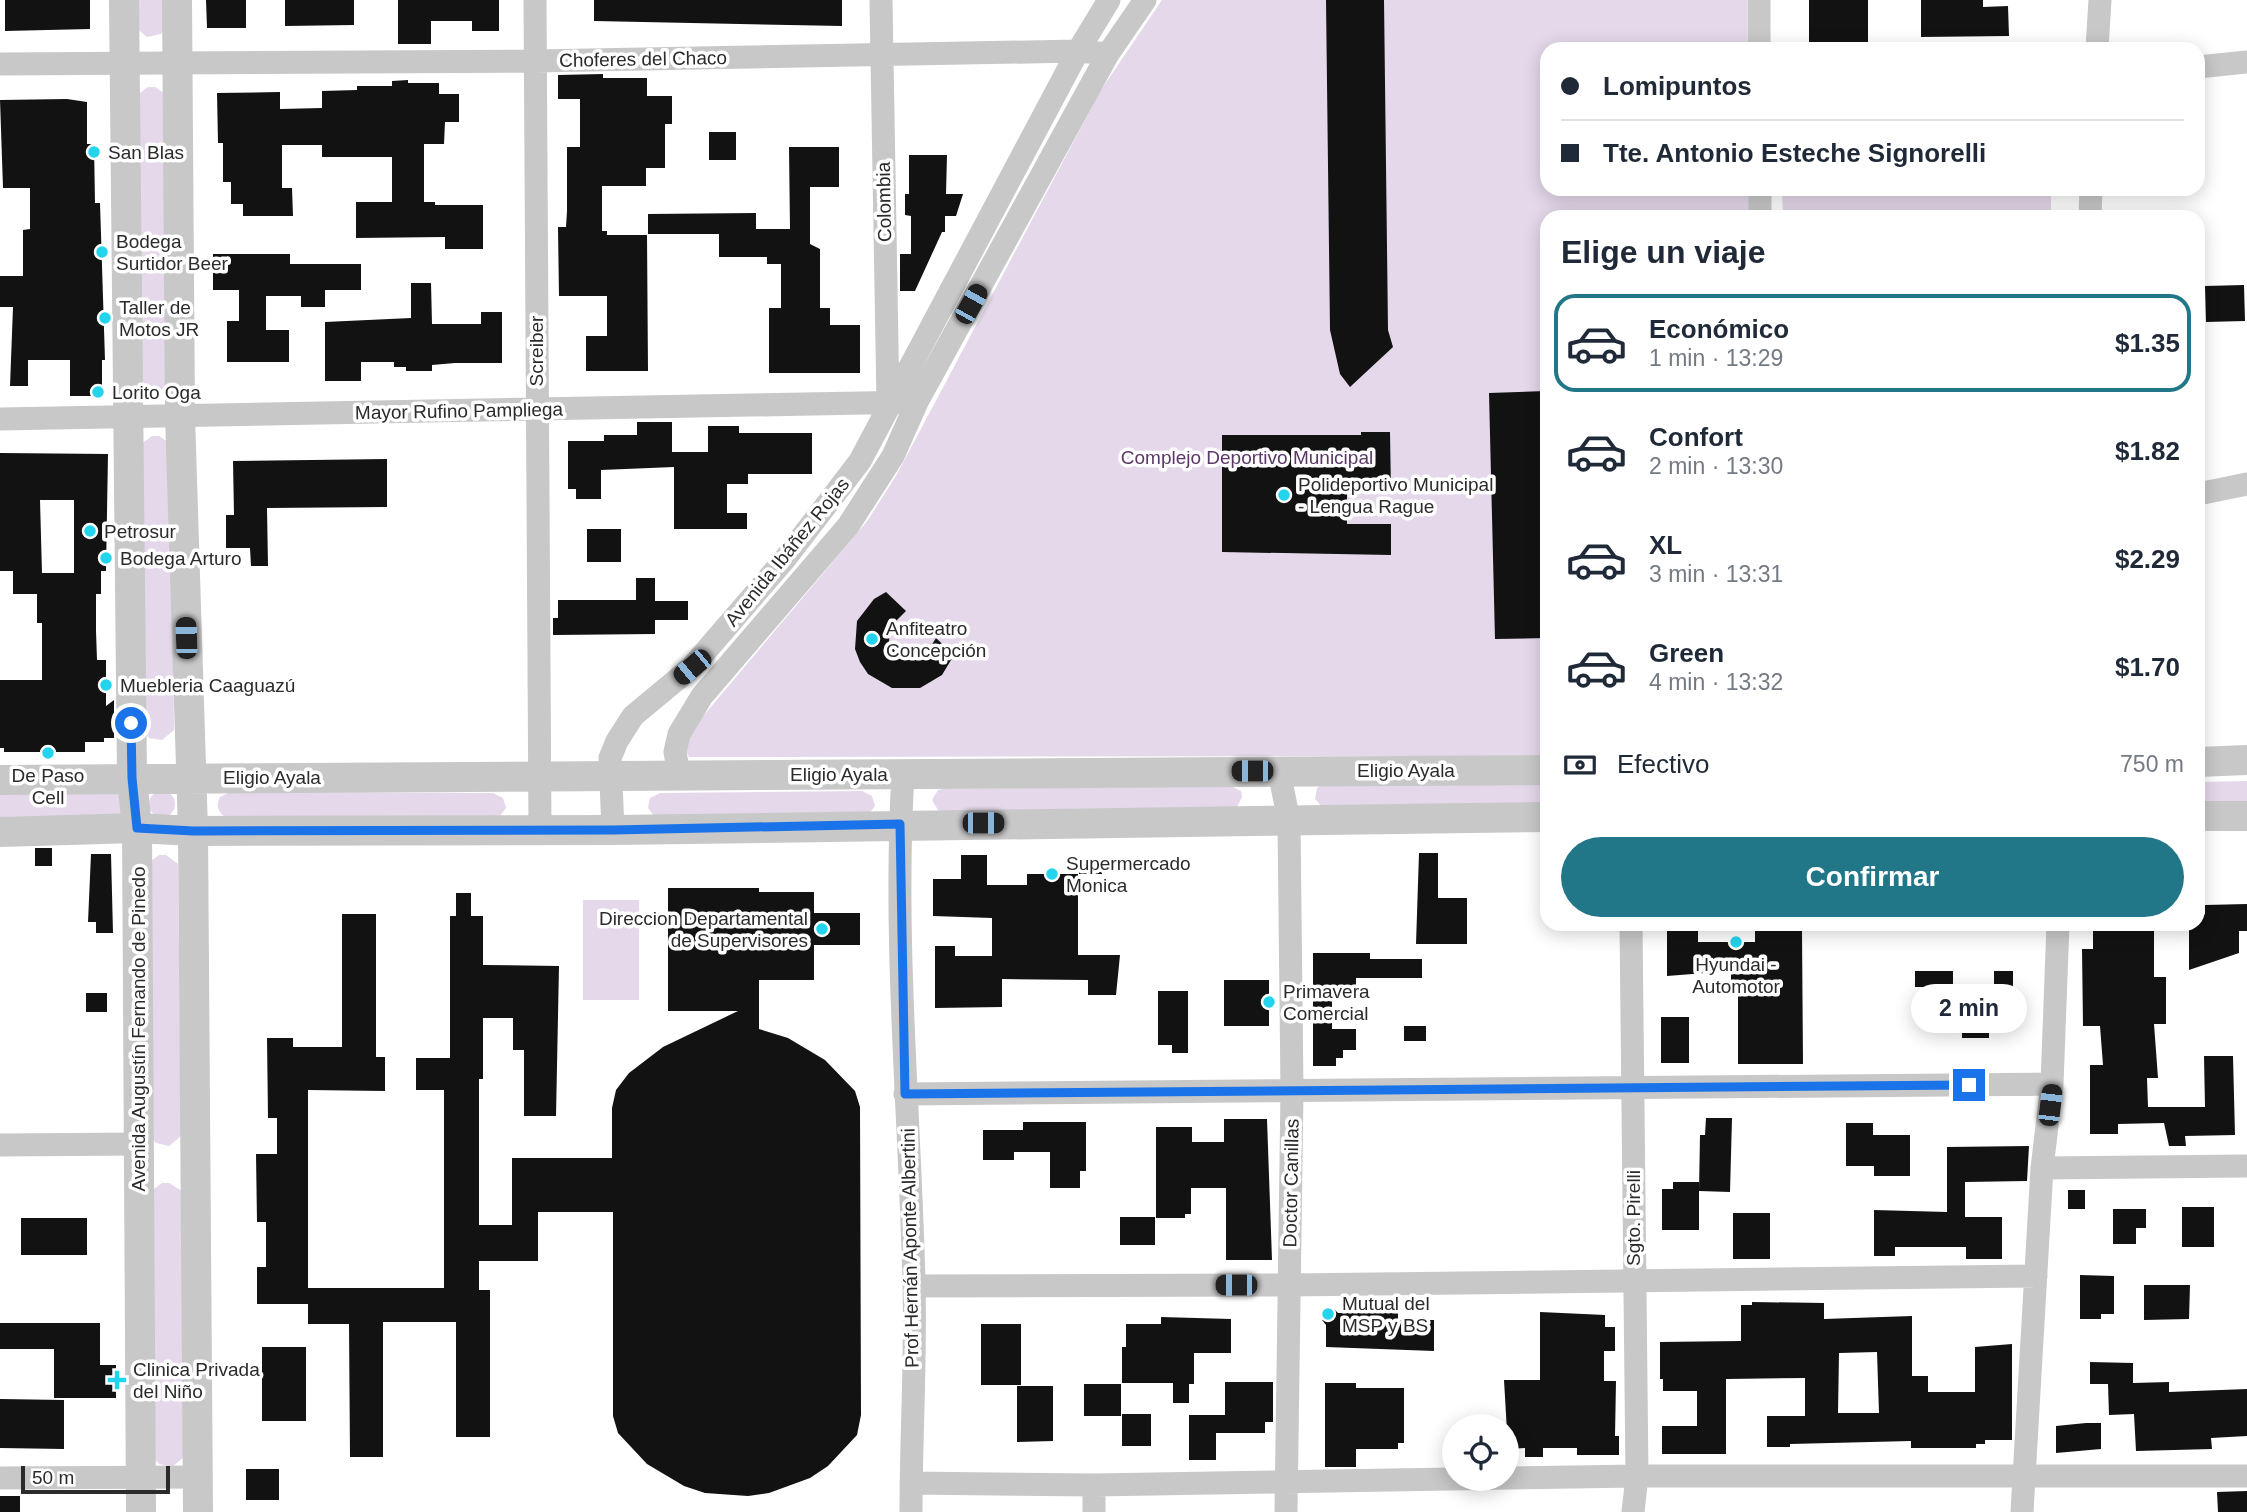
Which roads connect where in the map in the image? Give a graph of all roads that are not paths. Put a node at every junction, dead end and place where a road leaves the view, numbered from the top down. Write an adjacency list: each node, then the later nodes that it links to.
1 (124, 0): 17 (street, Avenida Augustín Fernando de Pinedo)
2 (177, 0): 18 (street)
3 (535, 0): 14 (street, Screiber)
4 (881, 0): 13 (street, Colombia)
5 (1109, 0): 11 (street, Avenida Ibáñez Rojas)
6 (1145, 0): 12 (street, Avenida Ibáñez Rojas)
7 (1759, 0): 9 (street)
8 (2100, 0): 10 (street)
9 (1759, 42)
10 (2097, 42)
11 (1078, 51): 12 (street, Choferes del Chaco); 13 (street, Choferes del Chaco); 21 (street, Avenida Ibáñez Rojas)
12 (1108, 54): 20 (street, Avenida Ibáñez Rojas)
13 (881, 55): 14 (street, Choferes del Chaco); 21 (street, Colombia)
14 (535, 61): 18 (street, Choferes del Chaco); 22 (street, Screiber)
15 (2247, 62): 19 (street)
16 (0, 64): 17 (street, Choferes del Chaco)
17 (125, 64): 18 (street, Choferes del Chaco); 24 (street, Avenida Augustín Fernando de Pinedo)
18 (177, 64): 23 (street)
19 (2205, 65)
20 (917, 402): 21 (street, Mayor Rufino Pampliega); 34 (street, Avenida Ibáñez Rojas)
21 (888, 404): 22 (street, Mayor Rufino Pampliega); 33 (street, Avenida Ibáñez Rojas)
22 (536, 410): 23 (street, Mayor Rufino Pampliega); 35 (street, Screiber)
23 (180, 415): 24 (street, Mayor Rufino Pampliega); 36 (street)
24 (128, 416): 25 (street, Mayor Rufino Pampliega); 37 (street, Avenida Augustín Fernando de Pinedo)
25 (0, 419)
26 (2247, 484): 27 (street)
27 (2205, 493)
28 (2247, 760): 29 (street)
29 (2205, 762)
30 (1540, 770): 31 (street, Eligio Ayala)
31 (1279, 771): 32 (street, Eligio Ayala); 42 (street, Doctor Canillas)
32 (903, 774): 34 (street, Eligio Ayala); 43 (street, Prof Hernán Aponte Albertini)
33 (612, 775): 34 (street, Eligio Ayala); 35 (street, Eligio Ayala); 46 (street, Avenida Ibáñez Rojas)
34 (679, 775)
35 (540, 776): 36 (street, Eligio Ayala); 45 (street, Screiber)
36 (190, 777): 37 (street, Eligio Ayala); 47 (street)
37 (132, 778): 38 (street, Eligio Ayala); 44 (street, Avenida Augustín Fernando de Pinedo)
38 (0, 780)
39 (2205, 816): 40 (street)
40 (2247, 816)
41 (1540, 817): 42 (street)
42 (1289, 821): 43 (street); 53 (street, Doctor Canillas)
43 (900, 824): 46 (street); 54 (street, Prof Hernán Aponte Albertini)
44 (137, 828): 47 (street); 48 (street); 56 (street, Avenida Augustín Fernando de Pinedo)
45 (540, 829): 46 (street); 47 (street)
46 (613, 830)
47 (193, 831): 64 (street)
48 (0, 832)
49 (1632, 931): 52 (street, Sgto. Pirelli)
50 (2058, 931): 51 (street)
51 (2052, 1084): 52 (street); 58 (street)
52 (1634, 1088): 53 (street); 60 (street, Sgto. Pirelli)
53 (1292, 1091): 54 (street); 61 (street, Doctor Canillas)
54 (905, 1094): 62 (street, Prof Hernán Aponte Albertini)
55 (0, 1144): 56 (street)
56 (138, 1144): 67 (street, Avenida Augustín Fernando de Pinedo)
57 (2247, 1166): 58 (street)
58 (2042, 1168): 59 (street)
59 (2036, 1276): 60 (street); 63 (street)
60 (1633, 1282): 61 (street); 65 (street, Sgto. Pirelli)
61 (1289, 1285): 62 (street); 70 (street, Doctor Canillas)
62 (915, 1286): 69 (street, Prof Hernán Aponte Albertini)
63 (2025, 1475): 65 (street); 66 (street); 78 (street)
64 (197, 1476): 67 (street); 73 (street)
65 (1637, 1476): 70 (street); 77 (street, Sgto. Pirelli)
66 (2247, 1476)
67 (141, 1477): 68 (street); 72 (street, Avenida Augustín Fernando de Pinedo)
68 (0, 1478)
69 (911, 1483): 71 (street); 74 (street, Prof Hernán Aponte Albertini)
70 (1287, 1484): 71 (street); 76 (street, Doctor Canillas)
71 (1094, 1485): 75 (street)
72 (141, 1512)
73 (198, 1512)
74 (911, 1512)
75 (1094, 1512)
76 (1286, 1512)
77 (1633, 1512)
78 (2022, 1512)

